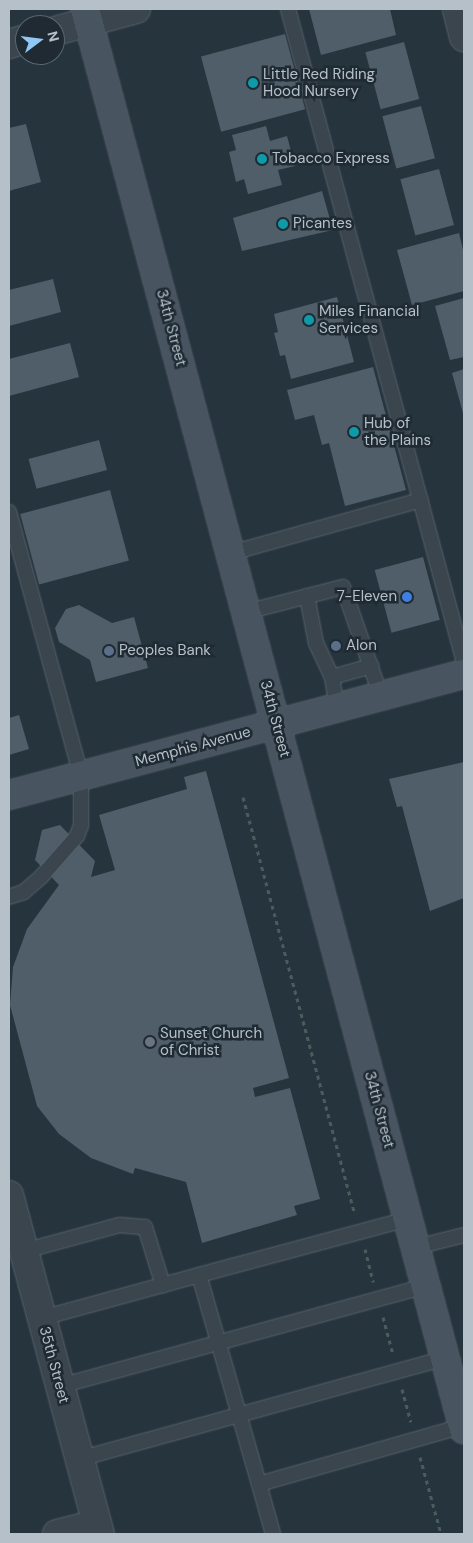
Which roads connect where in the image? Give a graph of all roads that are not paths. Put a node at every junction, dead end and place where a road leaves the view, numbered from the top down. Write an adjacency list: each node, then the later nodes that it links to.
1 (136, 9): 4 (street)
2 (288, 9): 7 (lane)
3 (457, 9): 6 (street)
4 (87, 15): 5 (street); 9 (main road, 34th Street)
5 (65, 26)
6 (464, 37)
7 (421, 500): 9 (lane); 12 (lane)
8 (9, 512): 19 (lane)
9 (231, 553): 11 (main road, 34th Street)
10 (307, 596): 11 (lane); 13 (lane); 15 (lane)
11 (246, 612): 18 (main road, 34th Street)
12 (464, 662)
13 (372, 666): 15 (lane); 16 (lane)
14 (464, 674): 16 (main road, Memphis Avenue)
15 (332, 677): 17 (lane)
16 (381, 696): 17 (main road, Memphis Avenue)
17 (337, 708): 18 (main road, Memphis Avenue)
18 (276, 725): 19 (main road, Memphis Avenue); 23 (main road, 34th Street)
19 (81, 776): 20 (main road, Memphis Avenue); 21 (lane)
20 (9, 795)
21 (9, 897)
22 (9, 1195): 26 (street, 35th Street)
23 (408, 1219): 25 (main road, 34th Street); 27 (lane)
24 (464, 1235): 25 (lane)
25 (416, 1247): 29 (main road, 34th Street)
26 (24, 1251): 28 (lane); 30 (street, 35th Street)
27 (199, 1275): 28 (lane); 31 (lane)
28 (163, 1285): 30 (lane)
29 (426, 1286): 31 (lane); 32 (main road, 34th Street)
30 (42, 1318): 33 (street, 35th Street)
31 (220, 1345): 33 (lane); 34 (lane)
32 (445, 1358): 34 (lane); 35 (main road, 34th Street)
33 (60, 1386): 36 (street, 35th Street)
34 (240, 1414): 36 (lane); 37 (lane)
35 (464, 1427): 37 (lane)
36 (79, 1458): 38 (street, 35th Street)
37 (260, 1484): 40 (lane)
38 (98, 1529): 39 (street)
39 (57, 1534)
40 (273, 1534)

